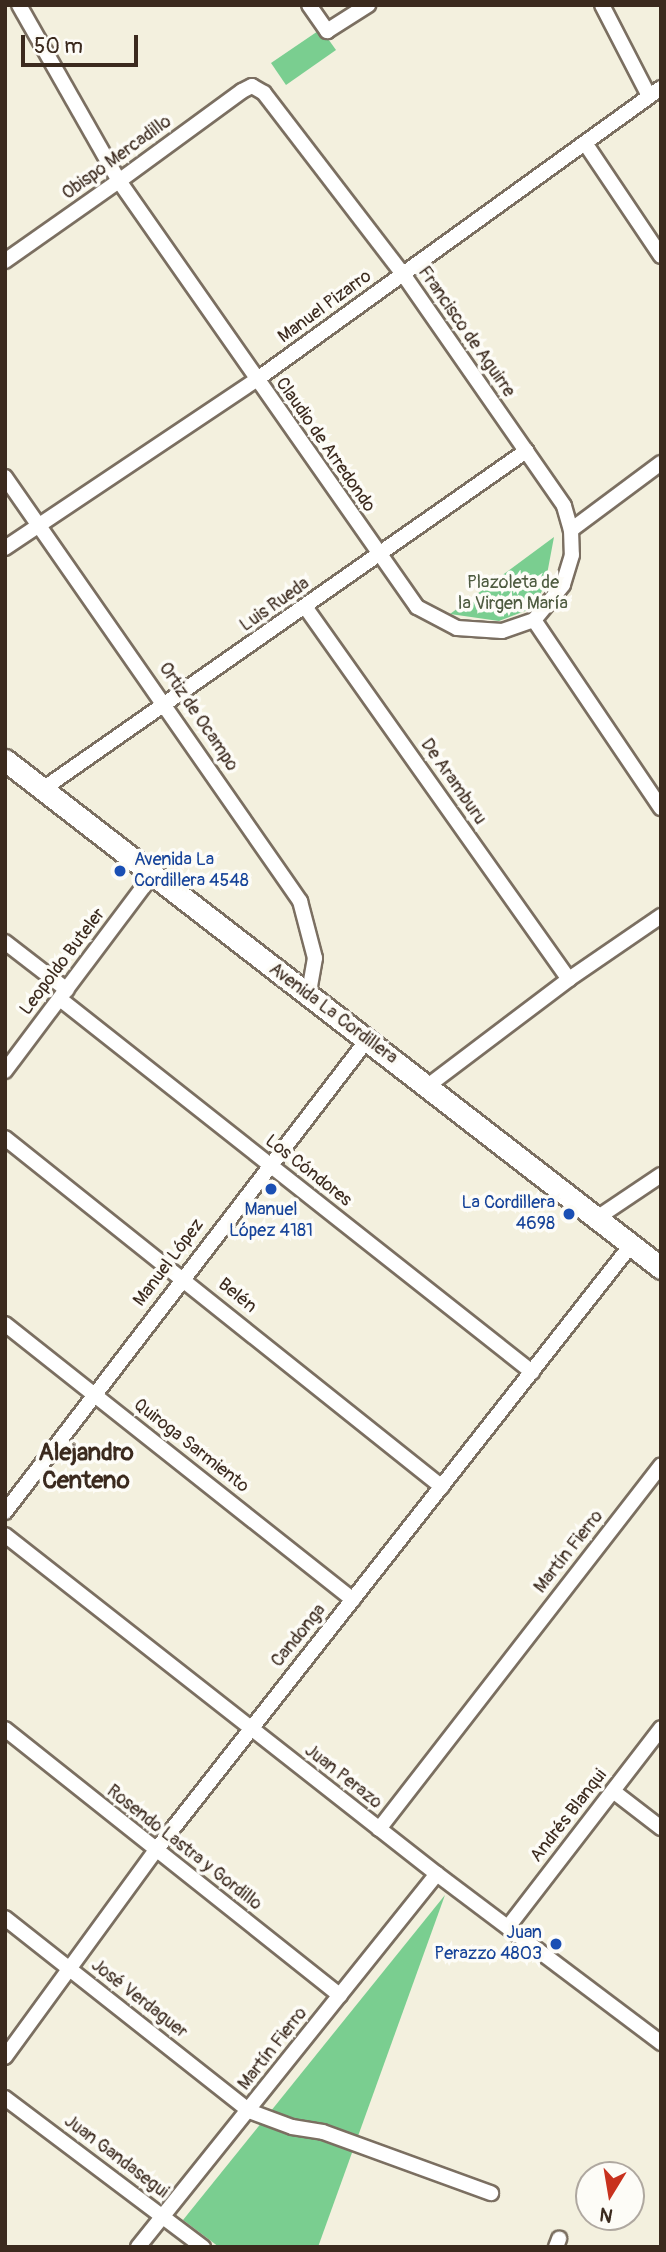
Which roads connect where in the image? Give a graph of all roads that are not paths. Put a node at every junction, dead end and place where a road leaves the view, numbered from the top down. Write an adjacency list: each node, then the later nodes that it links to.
1 (19, 5): 8 (street, Claudio de Arredondo)
2 (309, 5): 3 (street)
3 (368, 5)
4 (602, 5): 6 (street)
5 (252, 86): 8 (street, Obispo Mercadillo); 11 (street, Francisco de Aguirre)
6 (655, 92): 7 (street, Manuel Pizarro)
7 (585, 143): 9 (street); 11 (street, Manuel Pizarro)
8 (119, 181): 10 (street, Obispo Mercadillo); 12 (street, Claudio de Arredondo)
9 (661, 256)
10 (5, 261)
11 (403, 274): 12 (street, Manuel Pizarro); 13 (street, Francisco de Aguirre)
12 (256, 380): 16 (street, Manuel Pizarro); 19 (street, Claudio de Arredondo)
13 (526, 451): 17 (street, Francisco de Aguirre); 19 (street, Luis Rueda)
14 (661, 463): 17 (street)
15 (5, 477): 16 (street, Ortiz de Ocampo)
16 (40, 524): 18 (street, Manuel Pizarro); 22 (street, Ortiz de Ocampo)
17 (571, 530): 21 (street, Francisco de Aguirre)
18 (5, 548)
19 (379, 555): 20 (street, Luis Rueda); 21 (street, Claudio de Arredondo)
20 (306, 608): 22 (street, Luis Rueda); 29 (street, De Aramburu)
21 (534, 620): 25 (street)
22 (166, 703): 24 (street, Luis Rueda); 31 (street, Ortiz de Ocampo)
23 (5, 760): 24 (main road, Avenida La Cordillera)
24 (43, 789): 26 (main road, Avenida La Cordillera)
25 (661, 808)
26 (152, 875): 30 (street, Leopoldo Buteler); 31 (main road, Avenida La Cordillera)
27 (661, 916): 29 (street)
28 (5, 942): 30 (street, Los Cóndores)
29 (569, 979): 34 (street)
30 (63, 995): 33 (street, Leopoldo Buteler); 36 (street, Los Cóndores)
31 (308, 996): 32 (main road, Avenida La Cordillera)
32 (367, 1040): 34 (main road, Avenida La Cordillera); 36 (street, Manuel López)
33 (5, 1071)
34 (429, 1085): 38 (main road, Avenida La Cordillera)
35 (5, 1138): 41 (street, Belén)
36 (268, 1164): 41 (street, Manuel López); 43 (street, Los Cóndores)
37 (661, 1175): 38 (street)
38 (597, 1218): 39 (main road, Avenida La Cordillera)
39 (631, 1245): 40 (main road, Avenida La Cordillera); 43 (street, Candonga)
40 (661, 1268)
41 (183, 1277): 44 (street, Manuel López); 46 (street, Belén)
42 (5, 1324): 44 (street, Quiroga Sarmiento)
43 (532, 1372): 46 (street, Candonga)
44 (94, 1394): 47 (street, Manuel López); 49 (street, Quiroga Sarmiento)
45 (661, 1465): 55 (street, Martín Fierro)
46 (442, 1487): 49 (street, Candonga)
47 (5, 1512)
48 (5, 1535): 51 (street, Juan Perazo)
49 (353, 1600): 51 (street, Candonga)
50 (661, 1728): 53 (street, Andrés Blanqui)
51 (250, 1729): 55 (street, Juan Perazo); 56 (street, Candonga)
52 (5, 1730): 56 (street, Rosendo Lastra y Gordillo)
53 (613, 1791): 54 (street); 59 (street, Andrés Blanqui)
54 (661, 1828)
55 (379, 1829): 57 (street, Juan Perazo)
56 (156, 1850): 60 (street, Candonga); 61 (street, Rosendo Lastra y Gordillo)
57 (437, 1874): 59 (street, Juan Perazo); 61 (street, Martín Fierro)
58 (5, 1918): 60 (street, José Verdaguer)
59 (508, 1927): 62 (street, Juan Perazo)
60 (68, 1968): 63 (street, Candonga); 65 (street, José Verdaguer)
61 (340, 1995): 65 (street, Martín Fierro)
62 (661, 2043)
63 (5, 2057)
64 (5, 2098): 67 (street, Juan Gandasegui)
65 (249, 2111): 66 (street, José Verdaguer); 67 (street, Martín Fierro)
66 (491, 2193)
67 (163, 2217): 68 (street, Martín Fierro); 69 (street, Juan Gandasegui)
68 (138, 2247)
69 (202, 2247)

